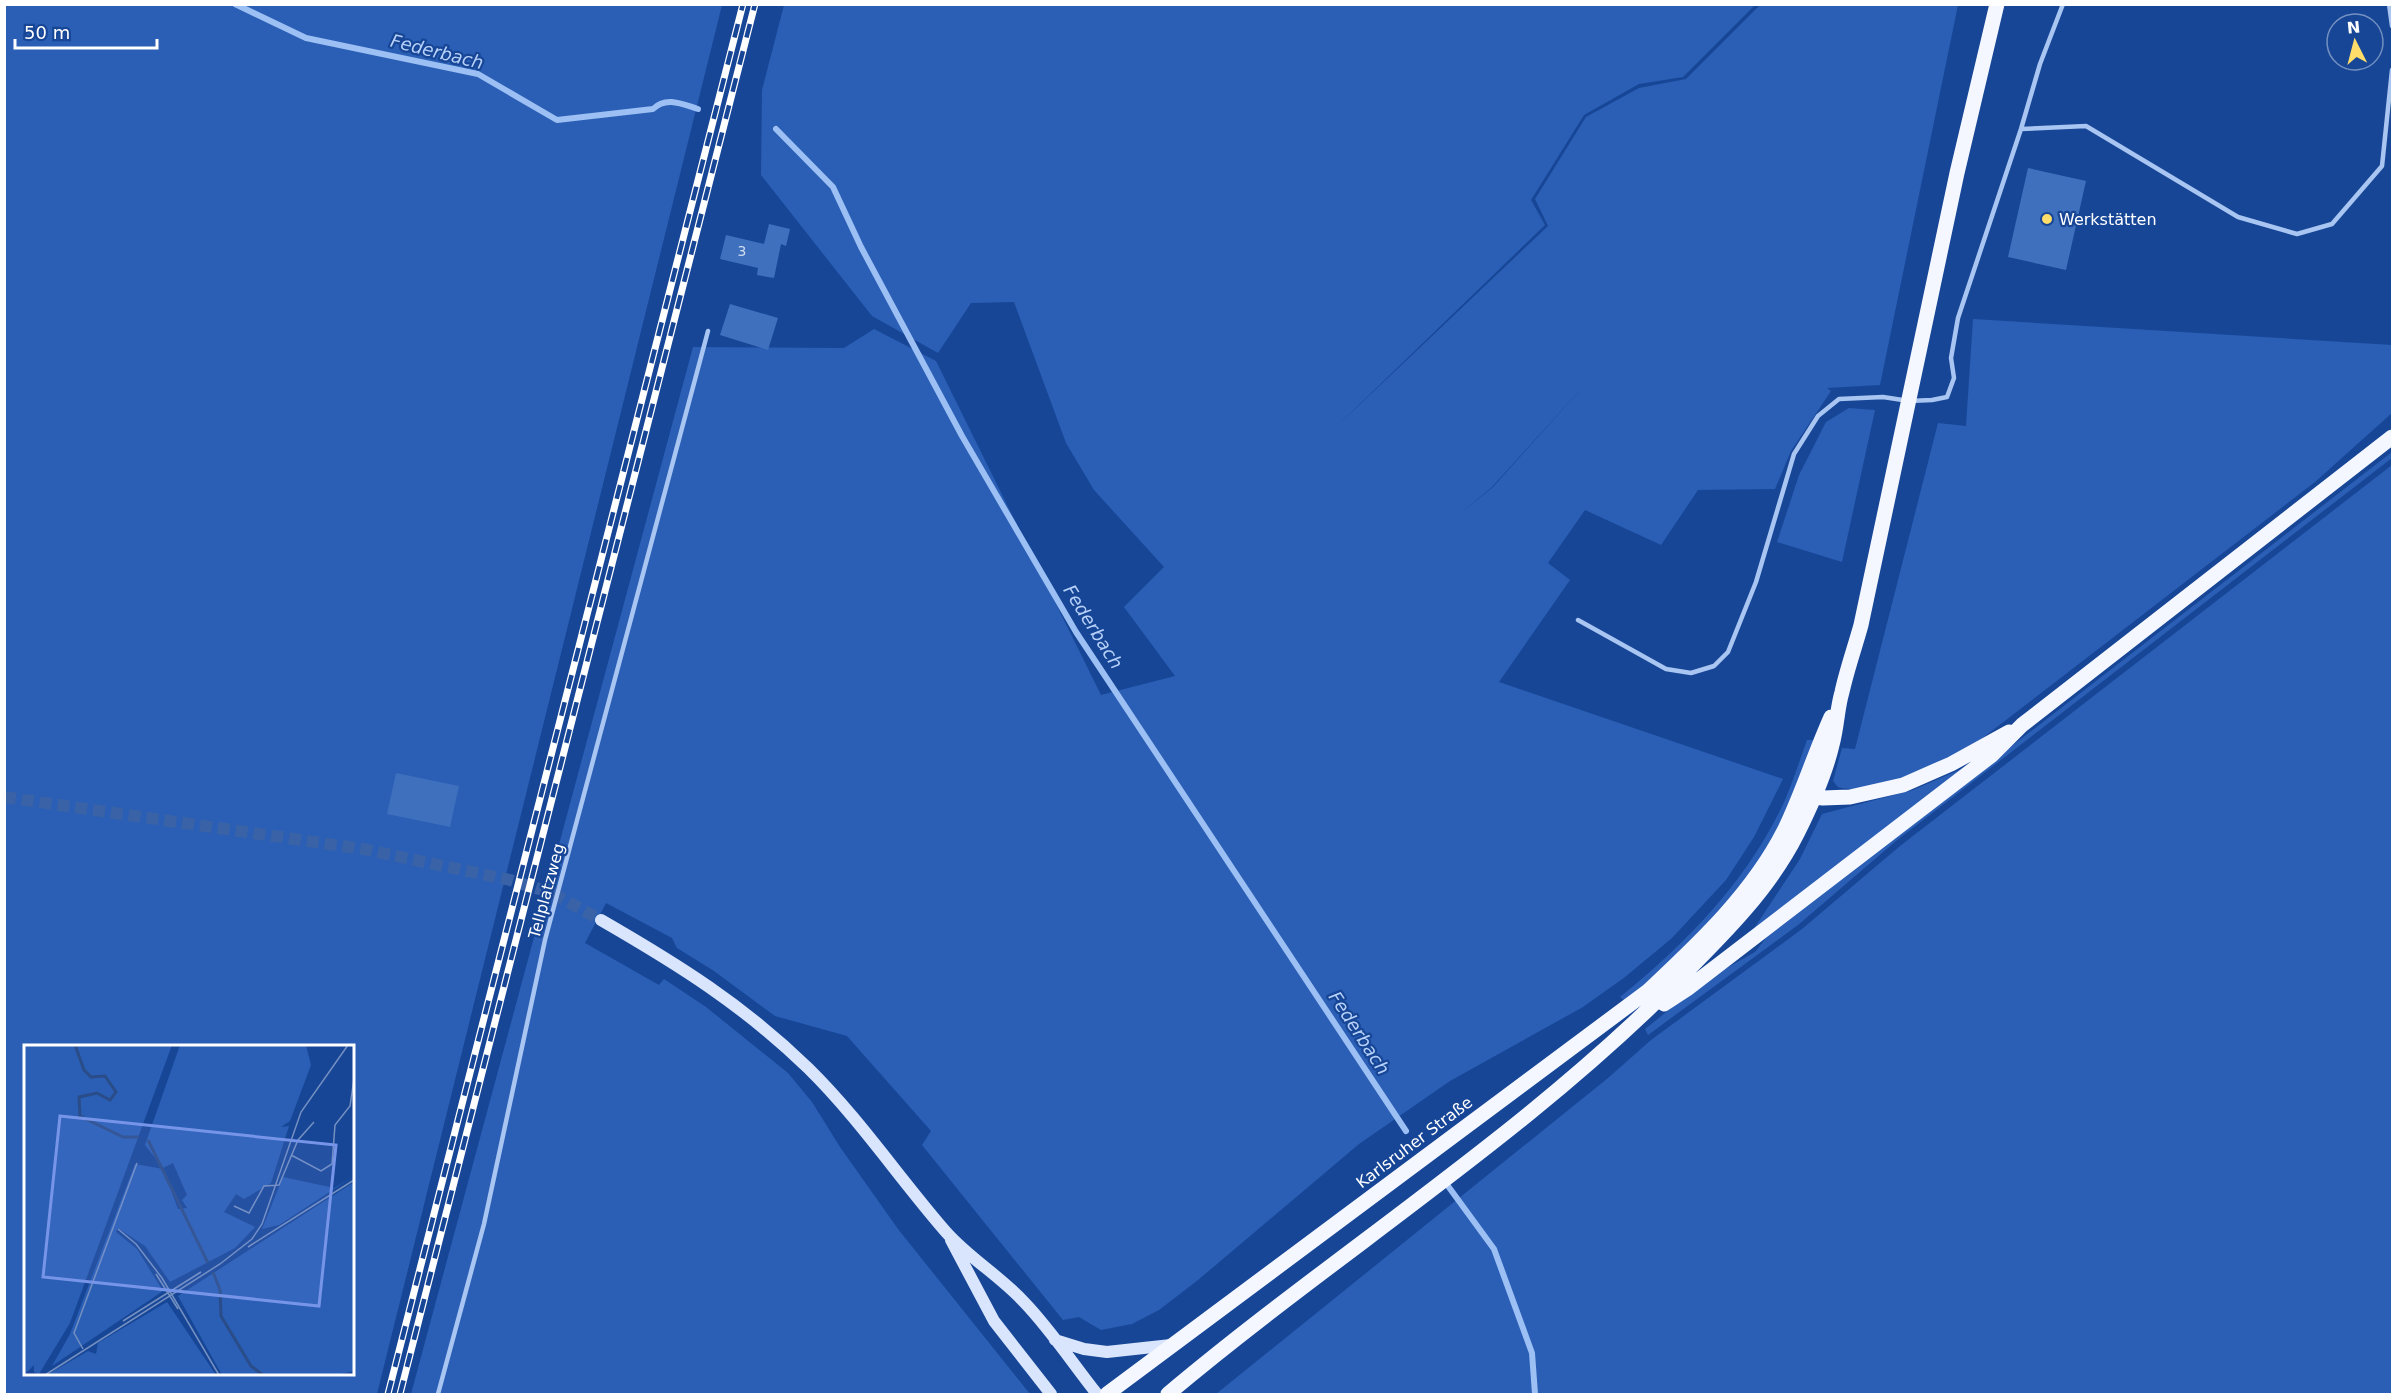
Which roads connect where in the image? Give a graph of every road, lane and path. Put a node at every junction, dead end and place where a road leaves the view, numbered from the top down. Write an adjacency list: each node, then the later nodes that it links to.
1 (1997, 4): 8 (main road)
2 (2063, 4): 6 (lane)
3 (2390, 4): 4 (lane)
4 (2392, 26)
5 (2392, 70): 6 (lane)
6 (2021, 129): 8 (lane)
7 (708, 331): 19 (lane, Tellplatzweg)
8 (1909, 401): 10 (lane); 12 (main road)
9 (2392, 437): 11 (main road)
10 (1578, 620)
11 (2022, 725): 12 (main road); 14 (main road)
12 (1807, 796): 14 (main road); 17 (main road, Karlsruher Straße)
13 (601, 920): 15 (main road)
14 (1639, 1020): 18 (main road)
15 (947, 1233): 16 (main road); 20 (main road)
16 (1055, 1340): 17 (main road); 21 (main road)
17 (1171, 1345): 22 (main road, Karlsruher Straße)
18 (1179, 1389): 23 (main road)
19 (438, 1395)
20 (1051, 1395)
21 (1097, 1395)
22 (1107, 1395)
23 (1168, 1395)

